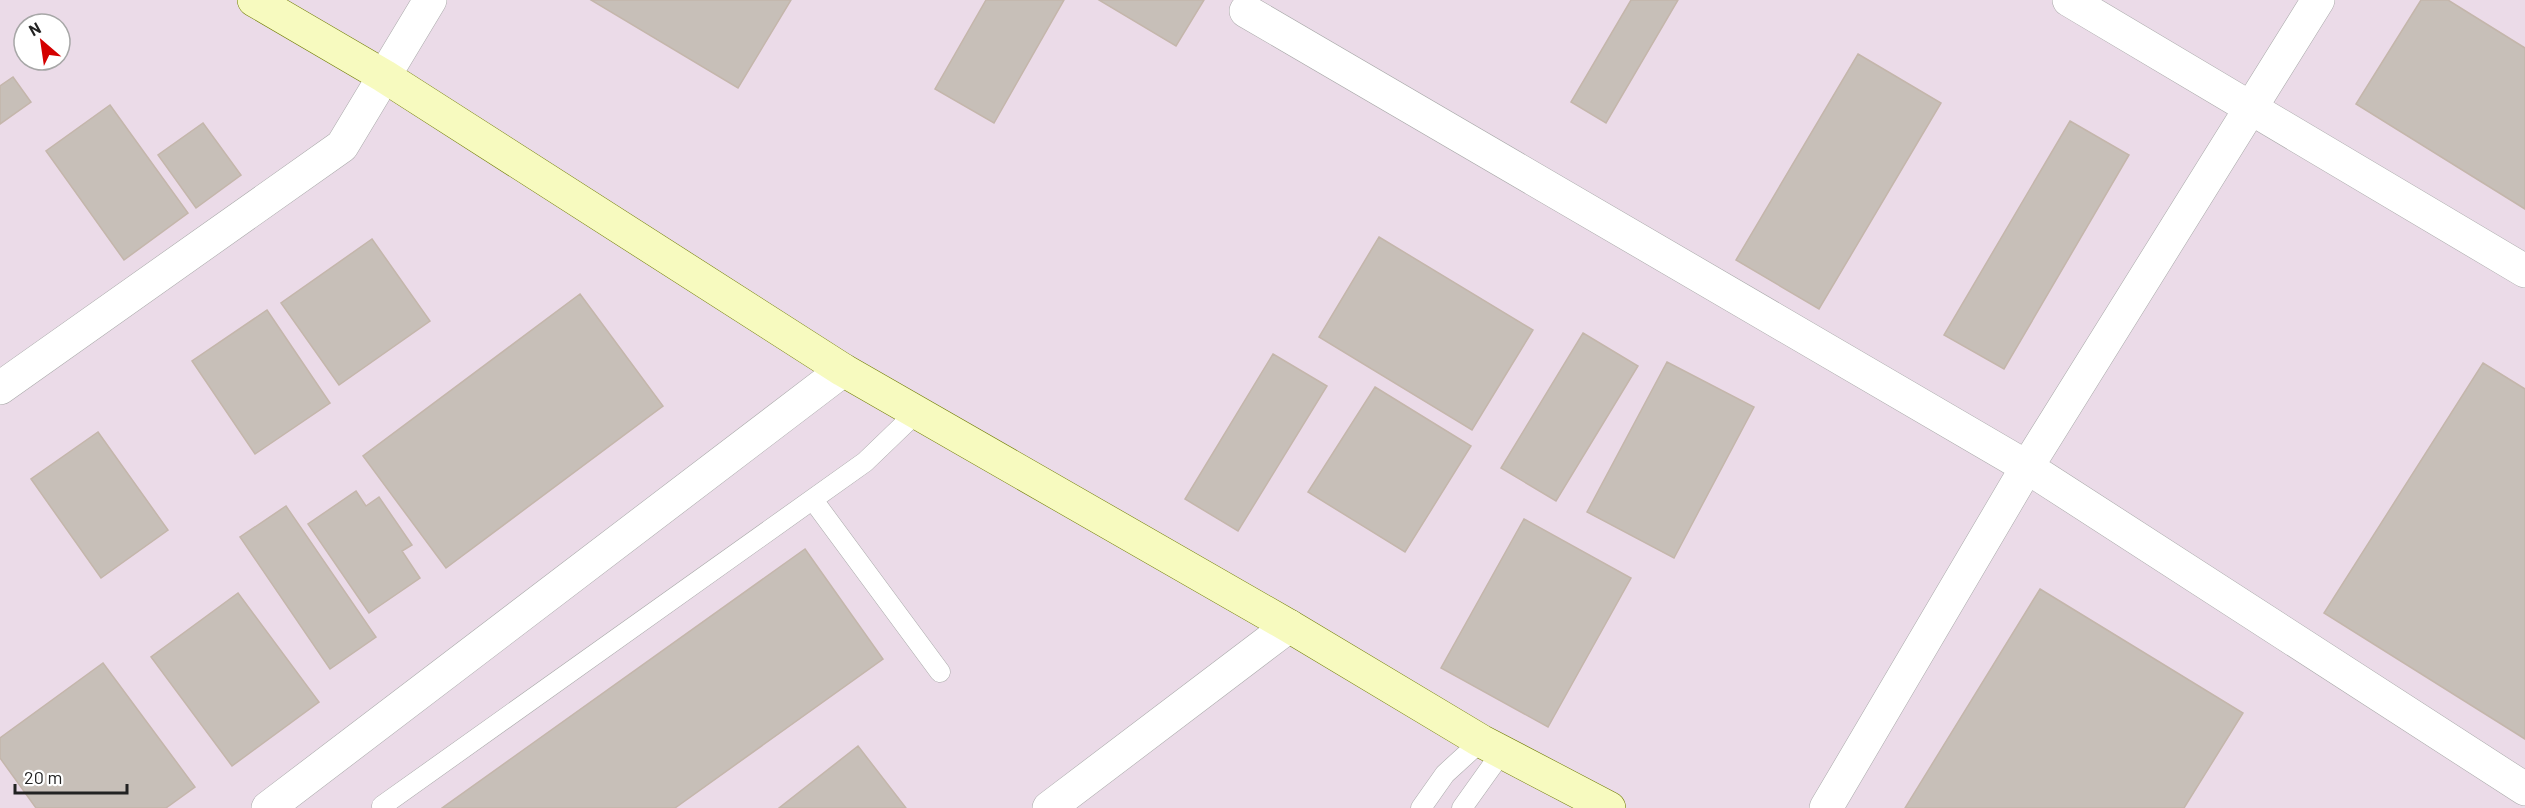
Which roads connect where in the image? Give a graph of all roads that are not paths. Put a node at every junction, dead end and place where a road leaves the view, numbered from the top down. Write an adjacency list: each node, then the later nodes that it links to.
1 (254, 0): 6 (street)
2 (430, 0): 6 (street)
3 (2068, 0): 7 (street)
4 (2318, 0): 7 (street)
5 (1246, 11): 12 (street)
6 (384, 76): 9 (street); 10 (street)
7 (2249, 108): 8 (street); 12 (street)
8 (2525, 271)
9 (843, 370): 11 (street); 19 (street)
10 (0, 388)
11 (917, 412): 13 (lane); 14 (street)
12 (2027, 467): 17 (street); 24 (street)
13 (813, 500): 15 (lane); 18 (lane)
14 (1289, 626): 16 (street); 20 (street)
15 (940, 672)
16 (1491, 746): 21 (lane); 22 (lane); 23 (street)
17 (2525, 789)
18 (382, 806)
19 (268, 808)
20 (1049, 808)
21 (1421, 808)
22 (1462, 808)
23 (1609, 808)
24 (1826, 808)

